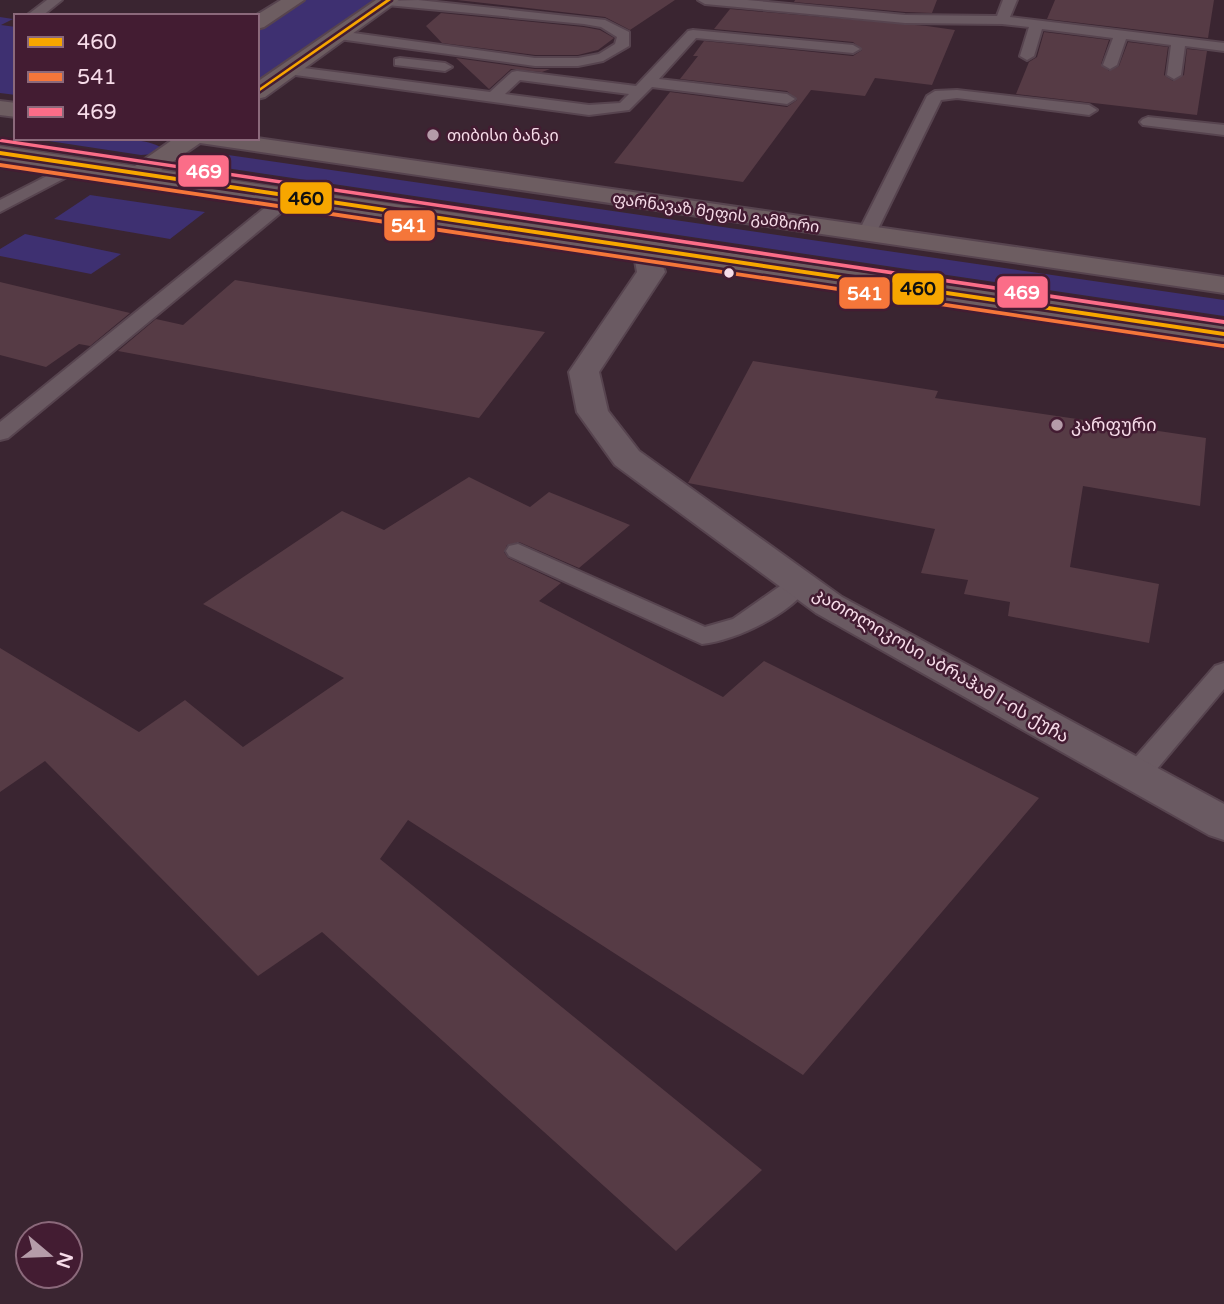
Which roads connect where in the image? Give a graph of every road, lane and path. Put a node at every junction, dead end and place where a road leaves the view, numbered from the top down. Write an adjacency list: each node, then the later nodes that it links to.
1 (55, 0): 7 (lane)
2 (294, 0): 9 (main road)
3 (705, 0): 8 (lane)
4 (1010, 0): 8 (lane)
5 (388, 1): 6 (lane); 12 (main road)
6 (422, 2): 12 (lane)
7 (36, 14)
8 (1002, 20): 10 (lane)
9 (259, 22)
10 (1037, 24): 11 (lane); 16 (lane)
11 (1121, 33): 13 (lane); 18 (lane)
12 (339, 35): 20 (main road)
13 (1179, 41): 14 (lane); 23 (lane)
14 (1224, 47)
15 (853, 49): 24 (lane)
16 (1027, 56)
17 (400, 62): 19 (lane)
18 (1110, 65)
19 (465, 69)
20 (288, 70): 25 (main road); 26 (lane)
21 (491, 72): 22 (lane)
22 (517, 75): 24 (lane); 26 (lane)
23 (1174, 75)
24 (644, 86): 26 (lane); 27 (lane)
25 (259, 91)
26 (494, 97)
27 (787, 99)
28 (1089, 110): 38 (lane)
29 (1148, 122): 30 (lane)
30 (1224, 130)
31 (188, 140): 35 (main road)
32 (222, 140): 38 (main road, ფარნავაზ მეფის გამზირი)
33 (0, 153): 34 (main road)
34 (78, 165): 35 (main road); 37 (lane)
35 (139, 174): 36 (main road)
36 (289, 197): 39 (main road); 42 (lane)
37 (0, 207)
38 (867, 233): 40 (main road, ფარნავაზ მეფის გამზირი)
39 (646, 249): 41 (main road); 44 (street, კათოლიკოსი აბრაჰამ I-ის ქუჩა)
40 (1224, 285)
41 (1224, 334)
42 (0, 433)
43 (518, 551): 44 (lane)
44 (799, 583): 46 (street, კათოლიკოსი აბრაჰამ I-ის ქუჩა)
45 (1224, 673): 46 (lane)
46 (1136, 775): 47 (street, კათოლიკოსი აბრაჰამ I-ის ქუჩა)
47 (1224, 824)

